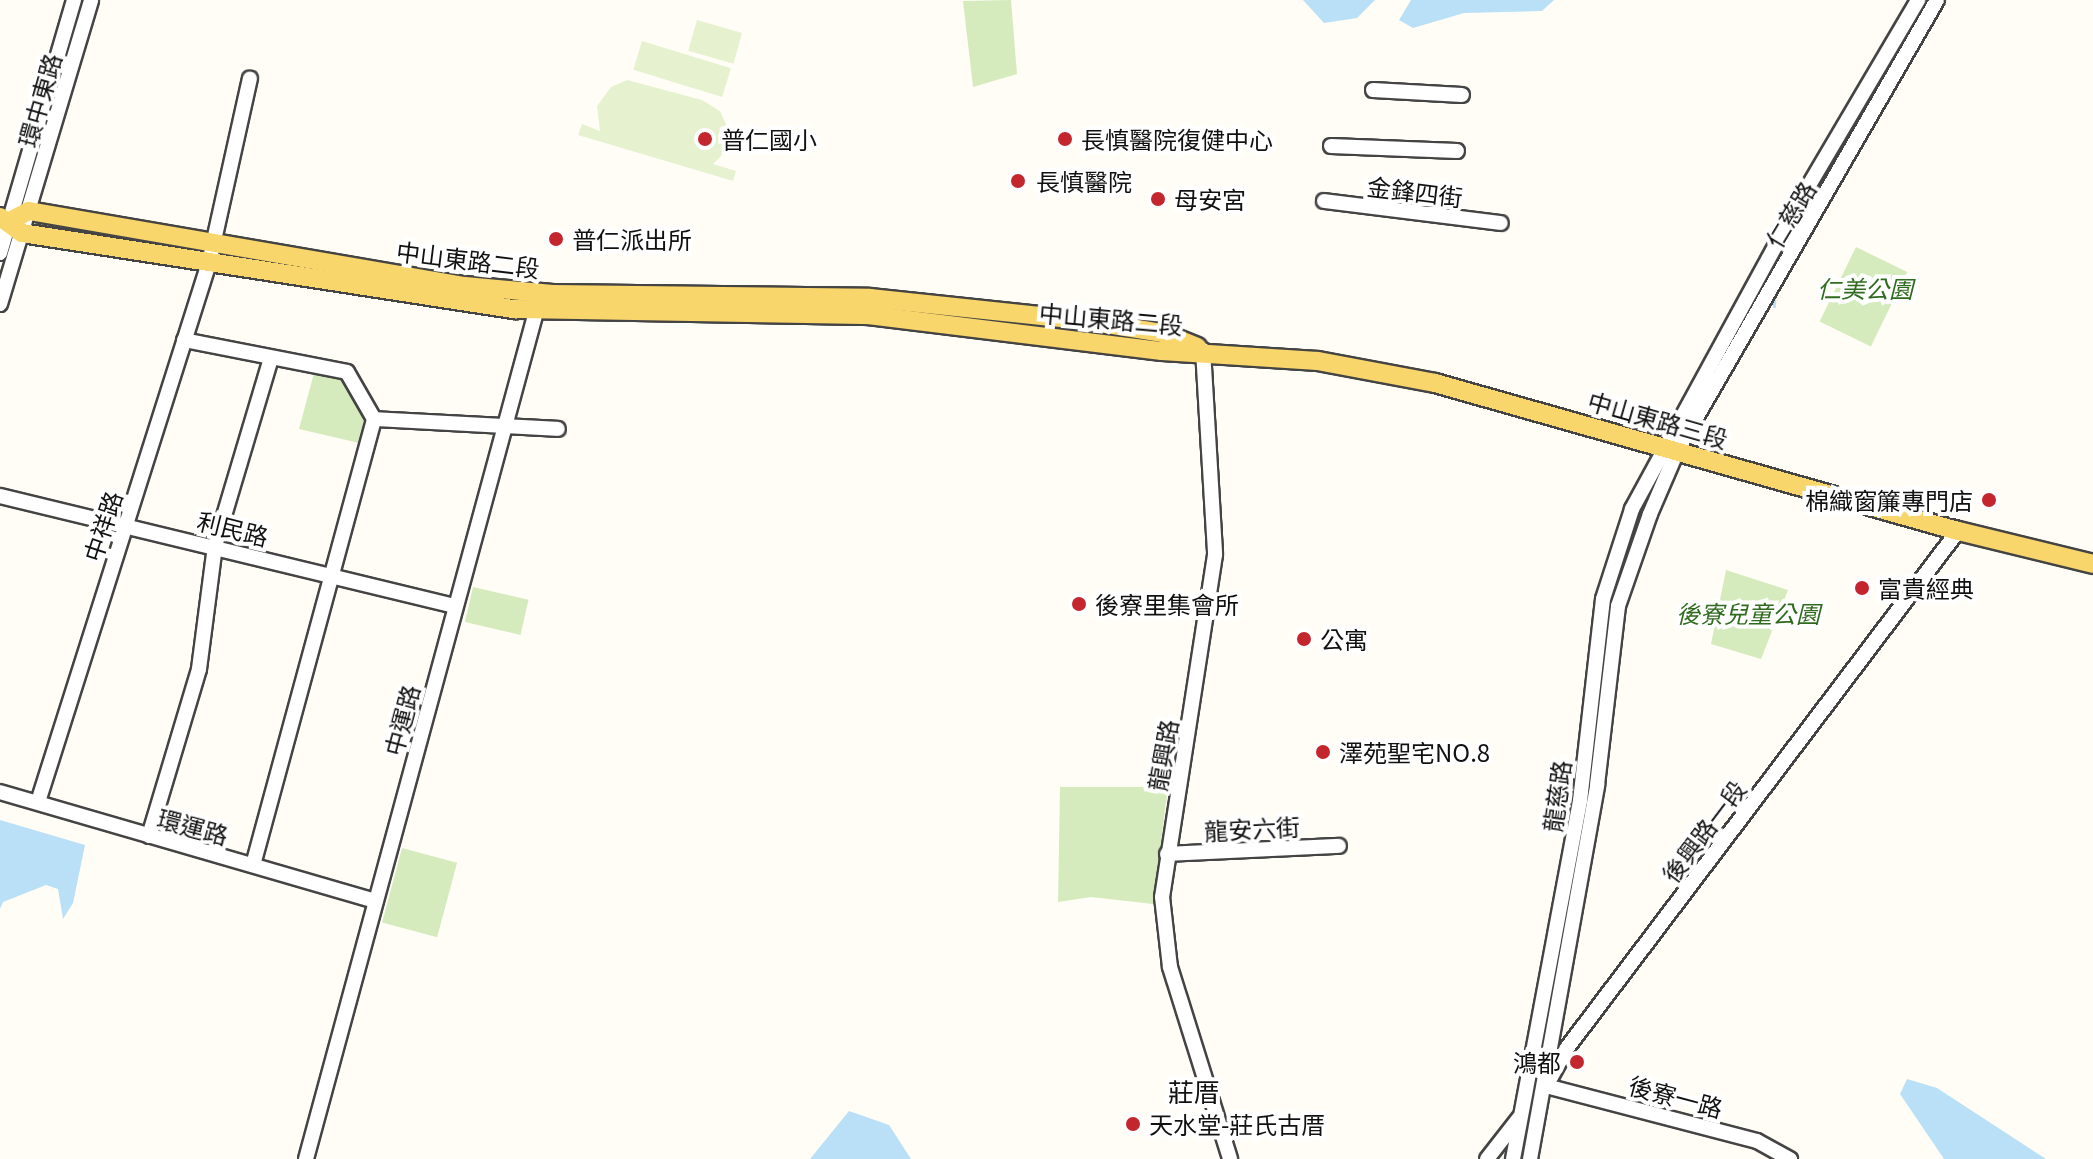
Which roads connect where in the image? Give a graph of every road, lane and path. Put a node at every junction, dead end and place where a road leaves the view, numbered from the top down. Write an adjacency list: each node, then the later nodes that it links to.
1 (74, 0): 13 (street, 環中東路)
2 (91, 0): 11 (street, 環中東路)
3 (1918, 0): 17 (street, 仁慈路)
4 (1937, 0): 20 (street, 仁慈路)
5 (250, 78): 14 (street, 中祥路)
6 (1373, 90): 7 (street)
7 (1462, 95)
8 (1331, 146): 9 (street)
9 (1457, 151)
10 (1324, 201): 12 (street, 金鋒四街)
11 (29, 211): 13 (main road); 14 (main road, 中山東路二段)
12 (1501, 223)
13 (11, 224): 15 (street); 16 (main road, 中山東路二段); 19 (street)
14 (212, 243): 16 (street, 中祥路); 18 (main road, 中山東路二段)
15 (0, 253)
16 (209, 263): 18 (main road, 中山東路二段); 21 (street, 中祥路)
17 (1746, 297): 20 (street); 27 (street, 仁慈路)
18 (539, 302): 22 (main road, 中山東路二段); 25 (street, 中運路)
19 (0, 304)
20 (1762, 304): 27 (street, 仁慈路)
21 (184, 340): 23 (street); 29 (street, 中祥路)
22 (1203, 350): 27 (main road, 中山東路三段); 41 (street, 龍興路)
23 (271, 358): 24 (street); 31 (street)
24 (374, 419): 25 (street); 33 (street)
25 (503, 427): 26 (street); 34 (street, 中運路)
26 (558, 429)
27 (1670, 448): 30 (main road, 中山東路三段); 35 (street, 龍慈路); 36 (street, 龍慈路)
28 (0, 496): 29 (street, 利民路)
29 (125, 525): 31 (street, 利民路); 38 (street, 中祥路)
30 (1958, 531): 32 (main road, 中山東路三段); 44 (street, 後興路一段)
31 (215, 546): 33 (street, 利民路); 39 (street)
32 (2093, 564)
33 (332, 575): 34 (street, 利民路); 42 (street)
34 (454, 606): 43 (street, 中運路)
35 (1594, 657): 36 (street); 45 (street, 龍慈路)
36 (1612, 660): 44 (street, 龍慈路)
37 (0, 792): 38 (street, 環運路)
38 (38, 802): 39 (street, 環運路)
39 (149, 836): 42 (street, 環運路)
40 (1339, 846): 41 (street, 龍安六街)
41 (1167, 854): 47 (street, 龍興路)
42 (253, 865): 43 (street, 環運路)
43 (375, 901): 46 (street, 中運路)
44 (1546, 1086): 45 (street, 後興路一段); 50 (street, 龍慈路); 51 (street, 後寮一路)
45 (1524, 1111): 48 (street, 後興路一段); 49 (street, 龍慈路)
46 (306, 1159)
47 (1230, 1159)
48 (1487, 1159)
49 (1513, 1159)
50 (1530, 1159)
51 (1790, 1159)

